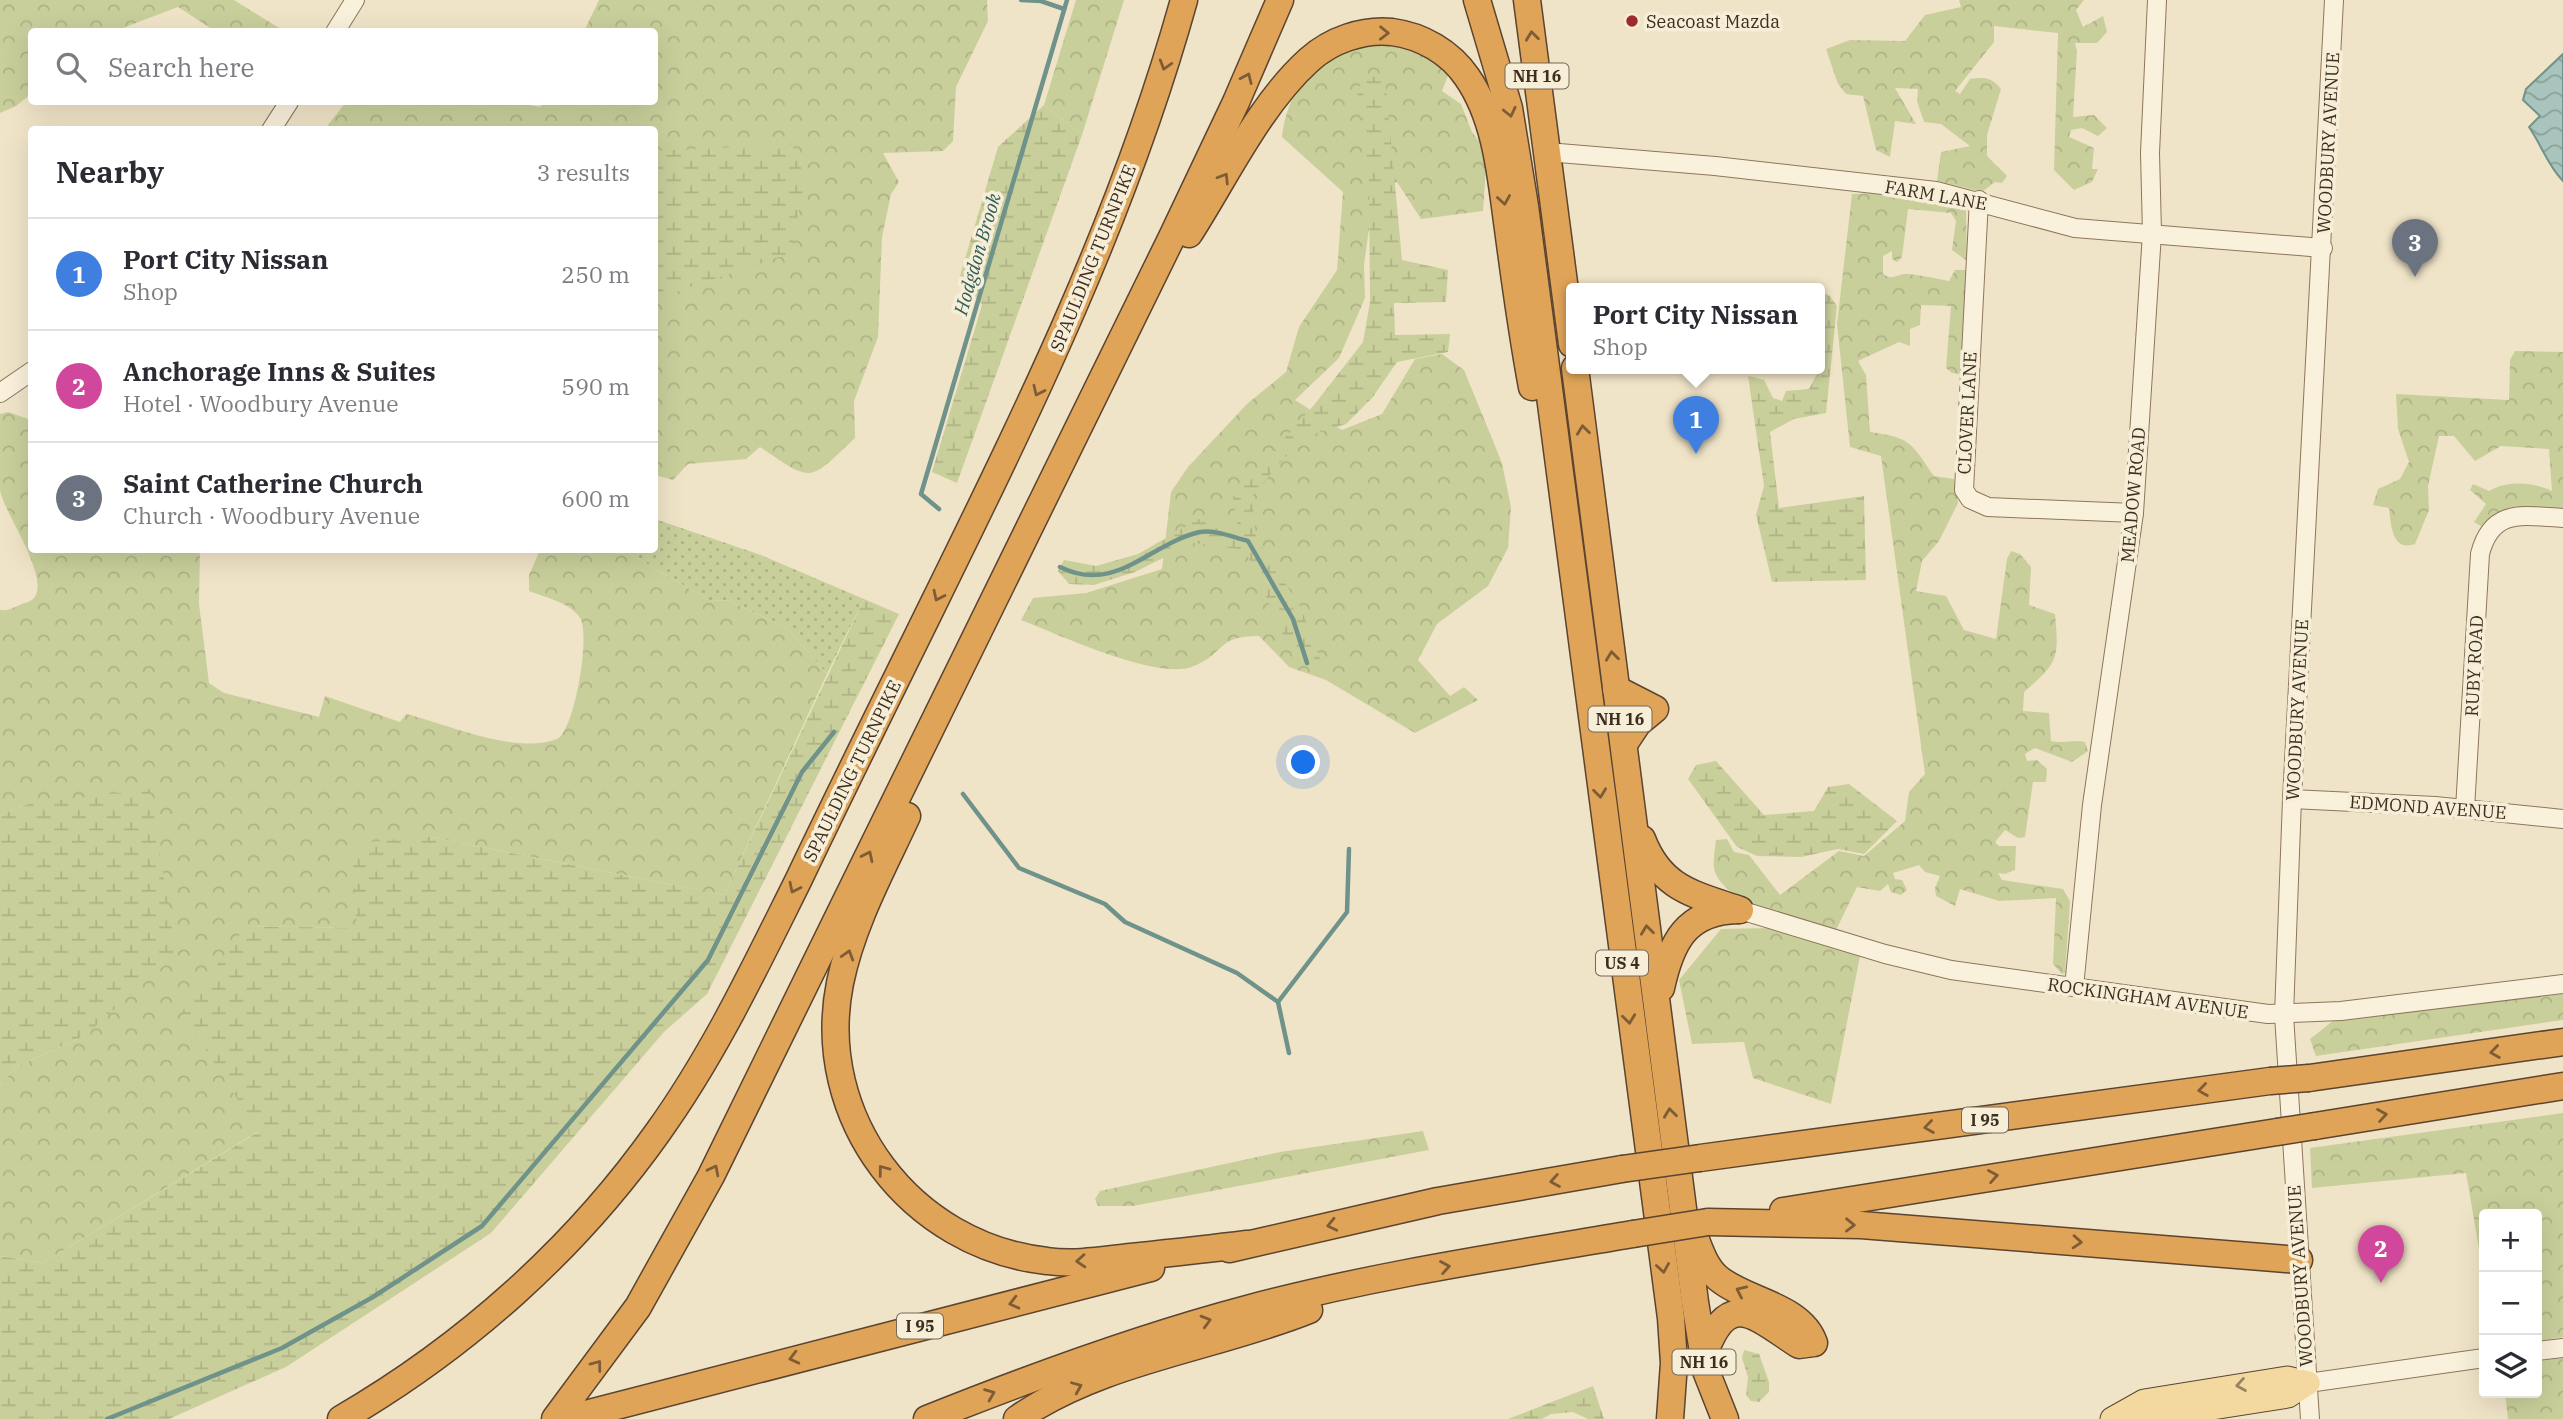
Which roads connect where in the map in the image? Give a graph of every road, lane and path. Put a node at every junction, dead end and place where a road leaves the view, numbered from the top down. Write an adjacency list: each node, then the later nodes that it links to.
1 (355, 0): 8 (street)
2 (1184, 0): 47 (highway, SPAULDING TURNPIKE, one-way to 47)
3 (1279, 0): 16 (highway, one-way to 3)
4 (1477, 0): 24 (highway, US 4, one-way to 24)
5 (1527, 0): 11 (highway, NH 16, one-way to 5)
6 (2157, 0): 13 (street, MEADOW ROAD)
7 (2334, 0): 14 (street, WOODBURY AVENUE)
8 (338, 28)
9 (287, 105): 10 (street)
10 (274, 126)
11 (1547, 152): 12 (street, FARM LANE); 15 (highway, NH 16)
12 (1979, 201): 13 (street, FARM LANE); 21 (street, CLOVER LANE)
13 (2152, 233): 14 (street, FARM LANE); 21 (street, MEADOW ROAD)
14 (2323, 248): 26 (street, WOODBURY AVENUE)
15 (1566, 298)
16 (1121, 338): 20 (highway); 24 (highway, one-way to 24)
17 (28, 374): 19 (street)
18 (1576, 374): 23 (highway, NH 16, one-way to 18)
19 (0, 393)
20 (1063, 457): 39 (highway, one-way to 20); 48 (highway, one-way to 20)
21 (2134, 513): 32 (street, MEADOW ROAD)
22 (2563, 518): 27 (street, RUBY ROAD)
23 (1616, 689): 25 (highway, NH 16); 25 (highway)
24 (1592, 726): 52 (highway, US 4, one-way to 52)
25 (1623, 744): 28 (highway, NH 16)
26 (2292, 799): 27 (street, EDMOND AVENUE); 34 (street, WOODBURY AVENUE)
27 (2465, 809): 29 (street, EDMOND AVENUE)
28 (1633, 817): 30 (highway); 33 (highway, NH 16, one-way to 28)
29 (2563, 819)
30 (1740, 911): 32 (street, ROCKINGHAM AVENUE); 33 (highway)
31 (2563, 984): 34 (street, ROCKINGHAM AVENUE)
32 (2074, 987): 34 (street, ROCKINGHAM AVENUE)
33 (1658, 1012): 37 (highway, NH 16, one-way to 33)
34 (2284, 1014): 40 (street, WOODBURY AVENUE)
35 (2563, 1042): 39 (highway, I 95, one-way to 39, bridge)
36 (2563, 1086): 38 (highway, one-way to 36, bridge)
37 (1680, 1198): 44 (highway, NH 16); 44 (highway, one-way to 37)
38 (1708, 1222): 40 (highway, one-way to 40); 41 (highway, one-way to 38, bridge)
39 (1247, 1244): 49 (highway, I 95, one-way to 49)
40 (2299, 1260): 46 (street, WOODBURY AVENUE)
41 (1377, 1279): 50 (highway, one-way to 41); 51 (highway, one-way to 41)
42 (2563, 1348): 43 (street)
43 (2542, 1351)
44 (1703, 1357): 53 (highway, NH 16)
45 (2479, 1359): 46 (street)
46 (2308, 1383): 54 (main road, one-way to 54); 55 (main road); 56 (street, WOODBURY AVENUE)
47 (341, 1419)
48 (555, 1419)
49 (566, 1419)
50 (927, 1419)
51 (1017, 1419)
52 (1670, 1419)
53 (1725, 1419)
54 (2112, 1419)
55 (2142, 1419)
56 (2310, 1419)

